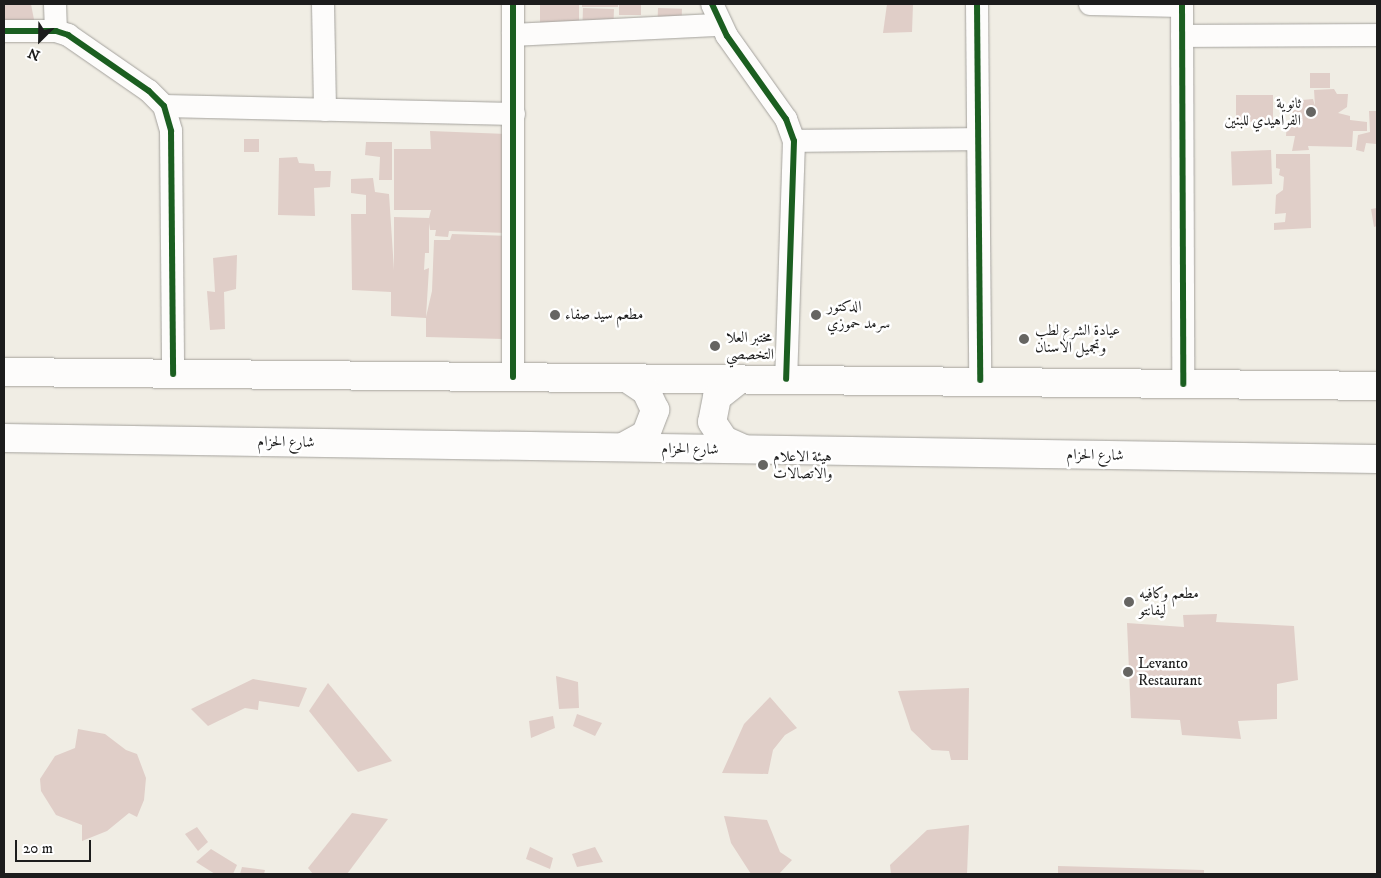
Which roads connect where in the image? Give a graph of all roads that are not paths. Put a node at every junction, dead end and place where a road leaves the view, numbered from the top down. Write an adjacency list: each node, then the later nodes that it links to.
1 (55, 4): 10 (street)
2 (323, 4): 15 (street)
3 (513, 4): 11 (street)
4 (712, 4): 8 (street)
5 (977, 4): 18 (street)
6 (1090, 4): 7 (street)
7 (1182, 5): 13 (street)
8 (720, 25): 11 (street); 17 (street)
9 (4, 31): 10 (street)
10 (56, 31): 14 (street)
11 (513, 35): 16 (street)
12 (1377, 35): 13 (street)
13 (1182, 36): 26 (street)
14 (164, 106): 15 (street); 20 (street)
15 (325, 110): 16 (street)
16 (514, 114): 21 (street)
17 (794, 140): 18 (street); 24 (street)
18 (977, 140): 25 (street)
19 (4, 372): 20 (main road)
20 (173, 374): 21 (main road)
21 (513, 377): 22 (main road)
22 (627, 378): 23 (main road); 29 (main road)
23 (740, 379): 24 (main road); 30 (main road)
24 (786, 379): 25 (main road)
25 (980, 380): 26 (main road)
26 (1182, 384): 27 (main road)
27 (1377, 386)
28 (4, 438): 29 (main road, شارع الحزام)
29 (623, 447): 30 (main road, شارع الحزام)
30 (744, 450): 31 (main road, شارع الحزام)
31 (1377, 459)

